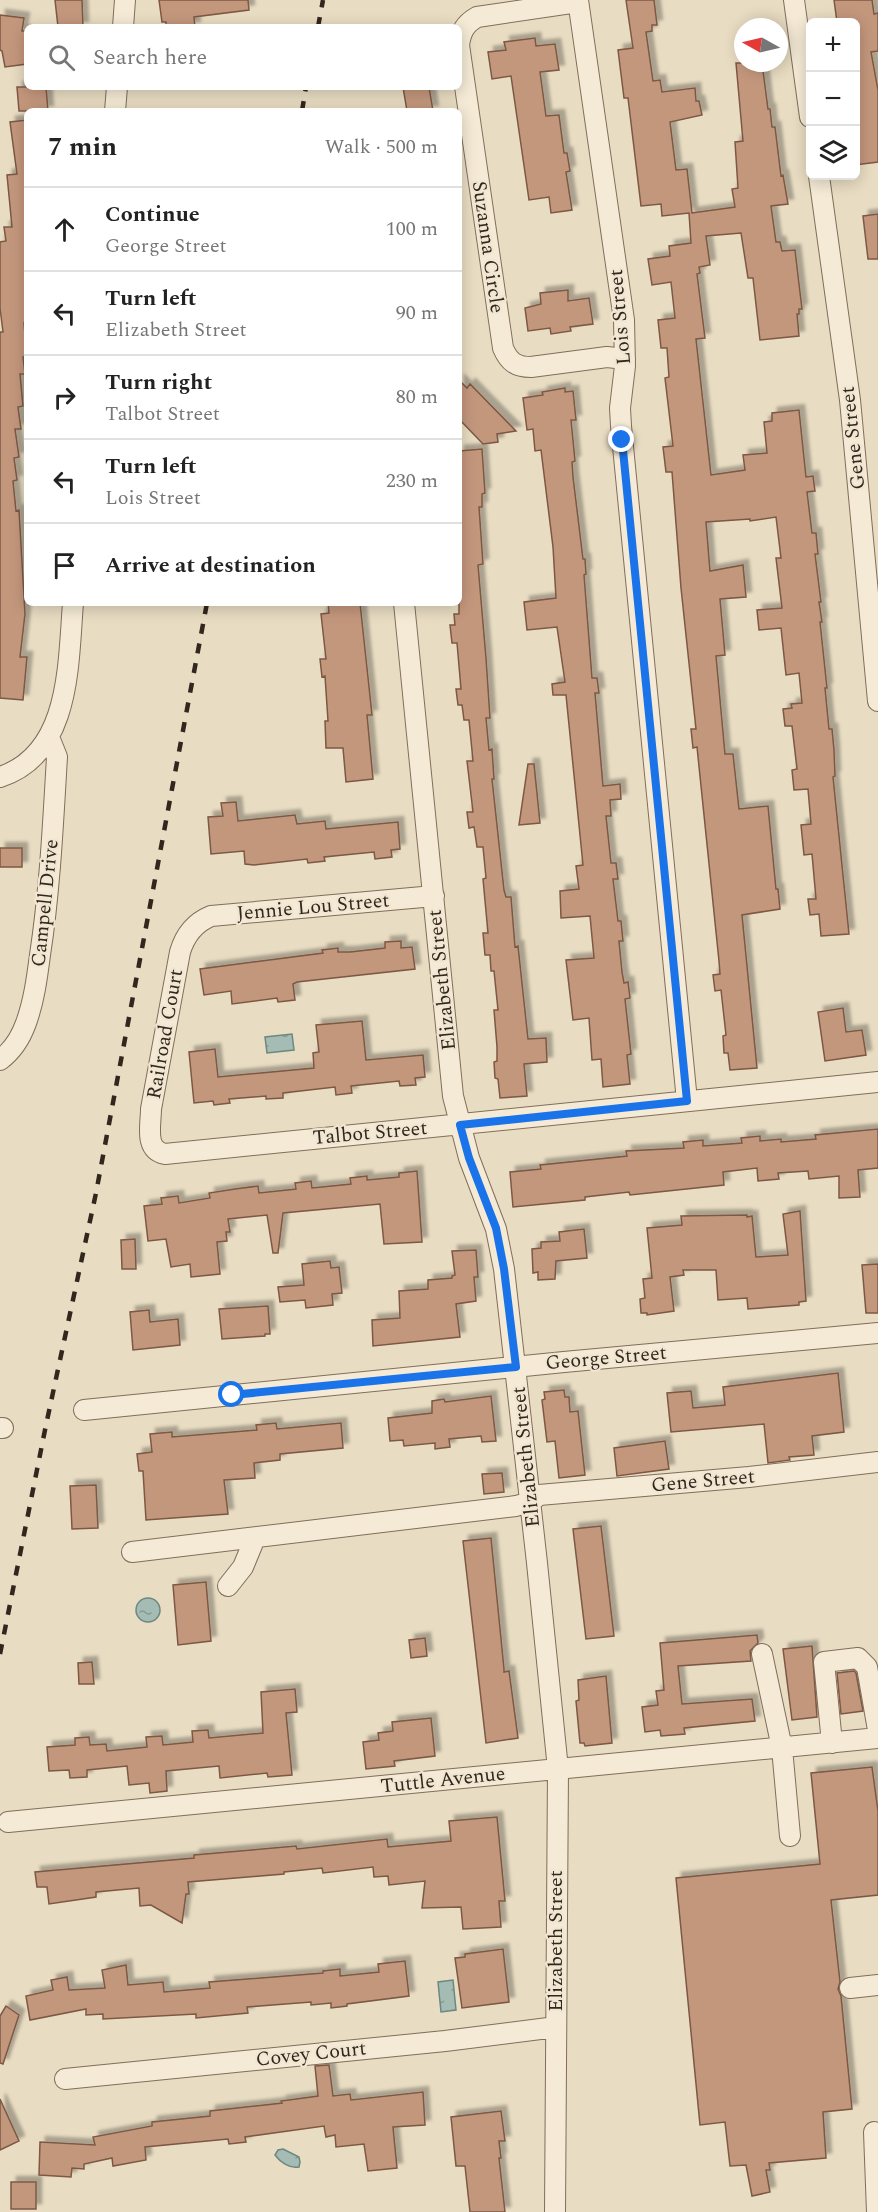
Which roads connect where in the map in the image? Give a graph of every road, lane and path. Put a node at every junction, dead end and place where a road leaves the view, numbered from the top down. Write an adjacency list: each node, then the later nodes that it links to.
1 (125, 0): 4 (street)
2 (794, 0): 7 (street)
3 (578, 1): 5 (street, Suzanna Circle); 11 (street, Lois Street)
4 (123, 24)
5 (462, 31)
6 (462, 66): 11 (street, Suzanna Circle)
7 (806, 88)
8 (117, 90): 9 (street)
9 (115, 108)
10 (820, 180): 14 (street, Gene Street)
11 (625, 359): 21 (street, Lois Street)
12 (73, 606): 15 (street)
13 (404, 606): 17 (street, Elizabeth Street)
14 (877, 688)
15 (49, 738): 16 (street); 19 (street, Campell Drive)
16 (0, 777)
17 (434, 896): 18 (street, Jennie Lou Street); 22 (street, Elizabeth Street)
18 (195, 926): 23 (street, Railroad Court)
19 (0, 1060)
20 (878, 1082): 21 (street, Talbot Street)
21 (687, 1101): 22 (street, Talbot Street)
22 (460, 1125): 23 (street, Talbot Street); 25 (street, Elizabeth Street)
23 (152, 1146)
24 (878, 1333): 25 (street, George Street)
25 (516, 1367): 26 (street, George Street); 28 (street, Elizabeth Street)
26 (84, 1410)
27 (878, 1462): 28 (street, Gene Street)
28 (530, 1502): 29 (street, Gene Street); 37 (street, Elizabeth Street)
29 (255, 1538): 30 (street, Gene Street); 31 (street)
30 (132, 1552)
31 (228, 1586)
32 (762, 1654): 36 (street)
33 (878, 1730): 35 (street)
34 (878, 1738): 35 (street, Tuttle Avenue)
35 (832, 1743): 36 (street, Tuttle Avenue)
36 (782, 1748): 37 (street, Tuttle Avenue); 39 (street)
37 (558, 1769): 38 (street, Tuttle Avenue); 42 (street, Elizabeth Street)
38 (8, 1822)
39 (790, 1836)
40 (878, 1985): 41 (street)
41 (850, 1988)
42 (556, 2027): 43 (street, Covey Court); 45 (street, Elizabeth Street)
43 (65, 2079)
44 (874, 2132): 46 (street)
45 (555, 2212)
46 (877, 2212)

